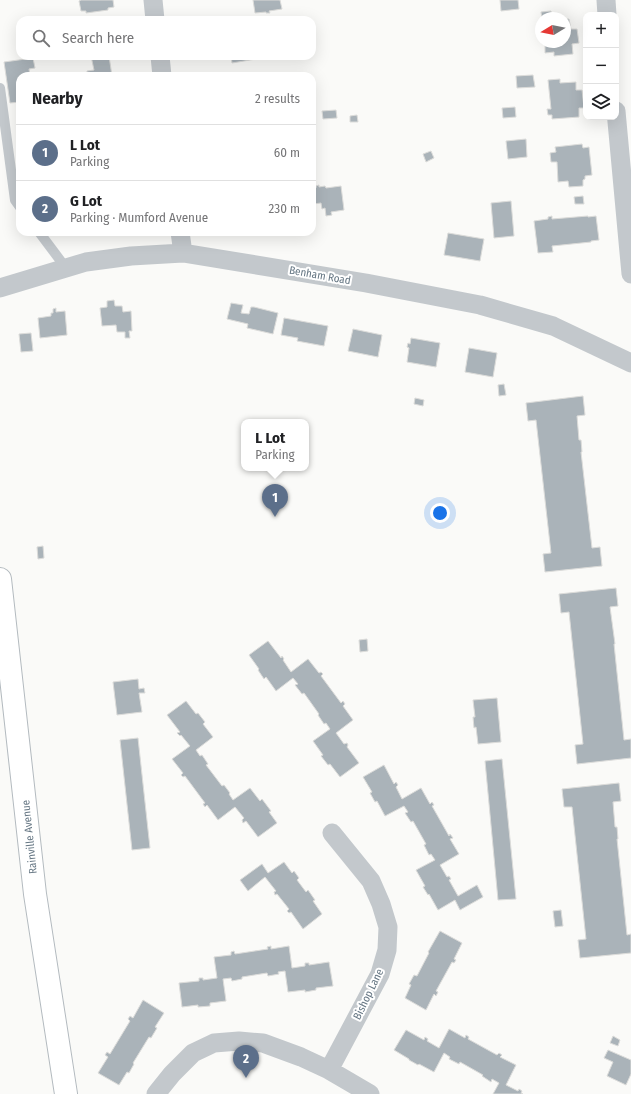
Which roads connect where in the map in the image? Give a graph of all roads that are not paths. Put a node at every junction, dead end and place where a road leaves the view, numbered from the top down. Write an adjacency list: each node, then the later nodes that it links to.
1 (153, 0): 4 (street)
2 (606, 0): 3 (street)
3 (607, 12)
4 (155, 16)
5 (160, 60): 6 (street)
6 (162, 72)
7 (0, 88): 9 (lane)
8 (617, 120): 14 (street)
9 (16, 201)
10 (42, 236): 13 (lane)
11 (181, 236): 12 (street)
12 (183, 253): 13 (street, Benham Road); 16 (street, Benham Road)
13 (66, 268): 15 (street, Benham Road)
14 (631, 274)
15 (0, 288)
16 (631, 363)
17 (0, 578): 20 (main road, Rainville Avenue)
18 (332, 832): 19 (street, Bishop Lane)
19 (329, 1070): 21 (street); 22 (street)
20 (66, 1094)
21 (156, 1094)
22 (370, 1094)

